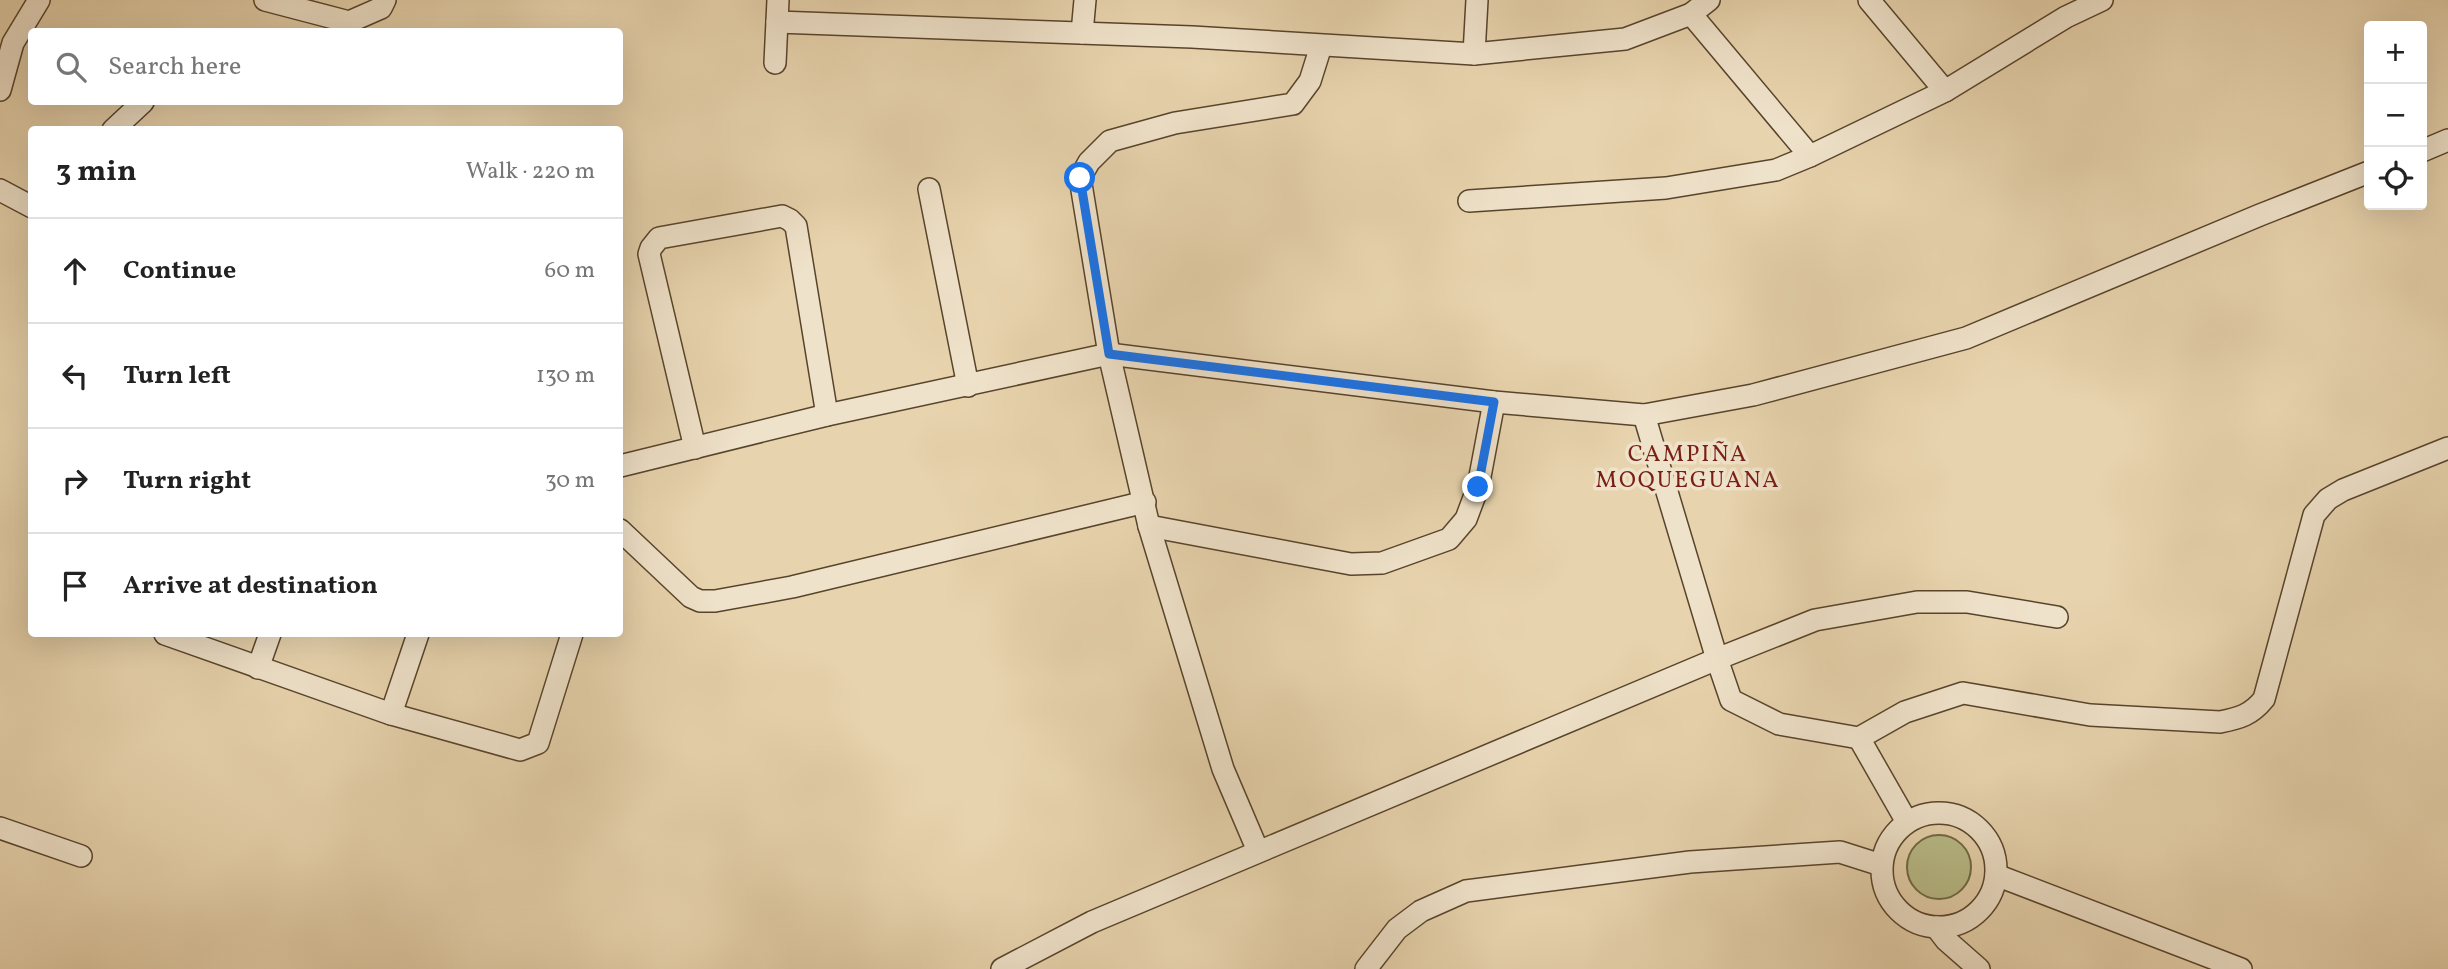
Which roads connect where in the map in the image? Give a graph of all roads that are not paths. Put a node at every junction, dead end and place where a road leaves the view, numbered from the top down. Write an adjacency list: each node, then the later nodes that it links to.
1 (39, 0): 18 (street)
2 (265, 0): 3 (street)
3 (385, 0)
4 (778, 0): 13 (street)
5 (1085, 0): 14 (street)
6 (1476, 0): 16 (street)
7 (1709, 0): 11 (street)
8 (1869, 0): 19 (street)
9 (2052, 0): 12 (street)
10 (2102, 0): 12 (street)
11 (1691, 14): 16 (street); 24 (street)
12 (2066, 17): 19 (street)
13 (777, 22): 14 (street); 17 (street)
14 (1082, 33): 15 (street)
15 (1321, 46): 16 (street); 30 (street)
16 (1474, 54)
17 (775, 64)
18 (0, 90)
19 (1945, 91): 24 (street)
20 (140, 105): 21 (street)
21 (117, 126)
22 (2448, 141): 23 (street)
23 (2427, 149)
24 (1810, 156): 28 (street)
25 (2364, 174): 34 (street)
26 (929, 189): 31 (street)
27 (0, 190): 29 (street)
28 (1469, 201)
29 (28, 204)
30 (1109, 354): 31 (street); 32 (street); 38 (street)
31 (968, 386): 33 (street)
32 (1494, 402): 34 (street); 39 (street)
33 (827, 415): 35 (street); 35 (street)
34 (1644, 415): 46 (street)
35 (695, 448): 37 (street)
36 (2448, 448): 49 (street)
37 (623, 465)
38 (1145, 502): 39 (street); 40 (street)
39 (1149, 526): 52 (street)
40 (623, 533)
41 (2057, 617): 46 (street)
42 (173, 637): 47 (street)
43 (269, 637): 47 (street)
44 (417, 637): 48 (street)
45 (571, 637): 48 (street)
46 (1717, 659): 49 (street); 52 (street)
47 (258, 668): 48 (street)
48 (391, 713)
49 (1859, 738): 50 (street)
50 (1907, 822): 54 (street); 55 (street)
51 (0, 828): 53 (street)
52 (1258, 851): 57 (street)
53 (81, 856)
54 (1881, 865): 56 (street); 58 (street)
55 (1996, 875): 56 (street); 60 (street)
56 (1936, 927): 59 (street)
57 (1002, 969)
58 (1366, 969)
59 (1979, 969)
60 (2241, 969)

